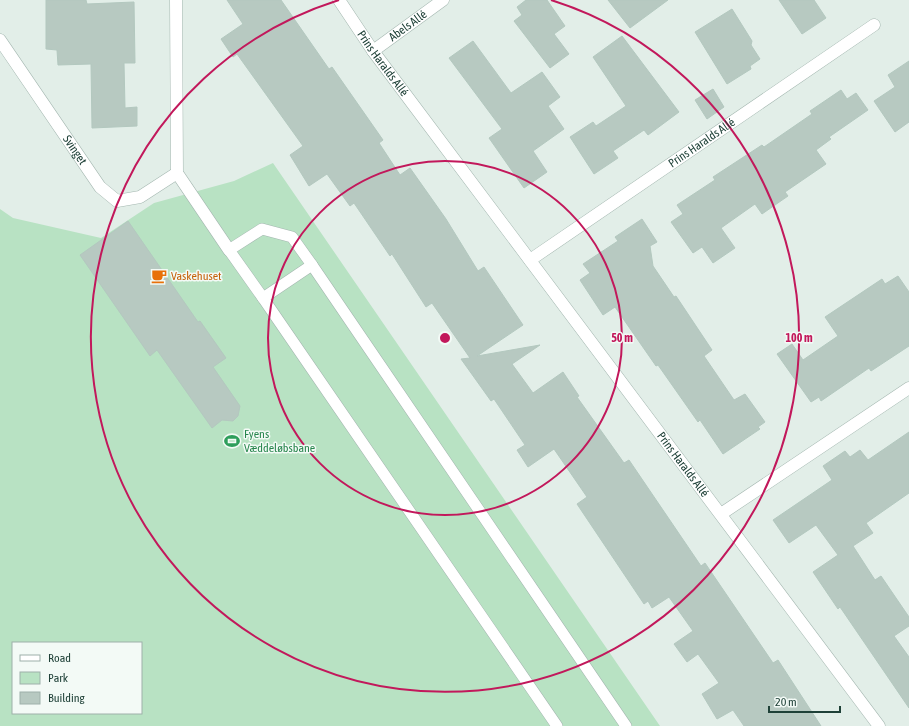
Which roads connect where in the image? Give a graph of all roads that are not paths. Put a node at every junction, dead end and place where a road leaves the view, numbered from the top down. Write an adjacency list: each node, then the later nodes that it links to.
1 (176, 0): 7 (street)
2 (339, 0): 6 (street, Prins Haralds Allé)
3 (443, 0): 6 (street, Abels Allé)
4 (874, 25): 9 (street, Prins Haralds Allé)
5 (0, 40): 7 (street, Svinget)
6 (373, 51): 9 (street, Prins Haralds Allé)
7 (177, 173): 8 (street)
8 (229, 250): 10 (lane); 11 (lane)
9 (530, 260): 13 (street, Prins Haralds Allé)
10 (312, 265): 11 (lane); 15 (lane)
11 (263, 298): 14 (lane)
12 (909, 388): 13 (street)
13 (721, 514): 16 (street, Prins Haralds Allé)
14 (557, 726)
15 (626, 726)
16 (880, 726)

